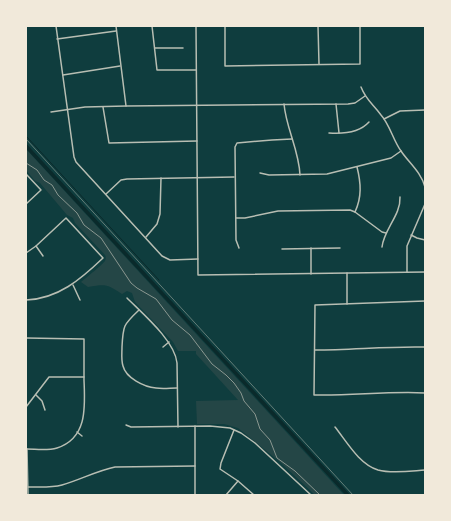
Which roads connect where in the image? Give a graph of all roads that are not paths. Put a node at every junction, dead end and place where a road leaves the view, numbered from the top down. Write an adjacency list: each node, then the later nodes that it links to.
1 (56, 26): 9 (street)
2 (116, 26): 8 (street)
3 (152, 26): 10 (street)
4 (196, 26): 14 (street)
5 (225, 26): 12 (street)
6 (318, 26): 12 (street)
7 (360, 26): 12 (street)
8 (116, 31): 9 (street); 13 (street)
9 (58, 39): 15 (street)
10 (155, 48): 11 (street); 14 (street)
11 (183, 48)
12 (319, 64)
13 (121, 66): 15 (street); 21 (street)
14 (196, 70): 20 (street)
15 (63, 75): 23 (street)
16 (361, 87): 17 (street)
17 (364, 96): 19 (street); 26 (street)
18 (284, 104): 19 (street); 20 (street); 31 (street)
19 (336, 104): 29 (street)
20 (197, 105): 21 (street); 32 (street)
21 (126, 106): 22 (street)
22 (103, 107): 23 (street); 32 (street)
23 (68, 109): 25 (street); 42 (street)
24 (425, 110): 26 (street)
25 (51, 112)
26 (384, 119): 33 (street)
27 (370, 122): 29 (street)
28 (329, 133): 29 (street)
29 (339, 133)
30 (26, 139): 101 (lane)
31 (292, 140): 37 (street); 40 (street)
32 (197, 142): 39 (street)
33 (401, 151): 34 (street); 41 (street)
34 (356, 167): 37 (street); 47 (street)
35 (260, 173): 37 (street)
36 (26, 174): 44 (street)
37 (300, 175)
38 (161, 178): 39 (street); 42 (street); 51 (street)
39 (197, 178): 40 (street); 61 (street)
40 (235, 178): 48 (street)
41 (425, 187)
42 (106, 194): 51 (street)
43 (400, 197): 49 (street)
44 (26, 204)
45 (425, 204): 46 (street)
46 (425, 207): 50 (street)
47 (355, 212): 48 (street); 49 (street)
48 (236, 218): 55 (street)
49 (386, 233): 54 (street)
50 (411, 235): 52 (street); 63 (street)
51 (146, 237): 61 (street)
52 (425, 240)
53 (36, 246): 59 (street); 60 (street); 66 (street)
54 (382, 247)
55 (239, 248)
56 (311, 248): 57 (street); 58 (street); 64 (street)
57 (340, 248)
58 (282, 249)
59 (26, 253)
60 (44, 256)
61 (198, 259): 64 (street)
62 (425, 272): 63 (street)
63 (407, 273): 65 (street)
64 (311, 274): 65 (street)
65 (347, 274): 71 (street)
66 (73, 284): 68 (street); 69 (street)
67 (127, 298): 72 (street)
68 (26, 300)
69 (80, 300)
70 (425, 302): 71 (street)
71 (347, 304): 77 (street)
72 (139, 310): 74 (street); 79 (street)
73 (26, 338): 78 (street)
74 (169, 342): 75 (street); 79 (street)
75 (163, 347)
76 (425, 347): 77 (street)
77 (315, 350): 80 (street)
78 (84, 376): 81 (street); 89 (street)
79 (177, 388): 86 (street)
80 (425, 393)
81 (36, 395): 82 (street); 83 (street)
82 (26, 407)
83 (45, 410)
84 (126, 425): 86 (street)
85 (195, 426): 86 (street); 88 (street); 92 (street)
86 (178, 427)
87 (335, 427): 93 (street)
88 (234, 430): 94 (street); 100 (street)
89 (77, 432): 90 (street); 91 (street)
90 (82, 436)
91 (27, 450): 95 (street)
92 (195, 466): 95 (street); 97 (street)
93 (425, 470)
94 (238, 481): 98 (street); 99 (street)
95 (28, 487): 96 (street)
96 (28, 495)
97 (195, 495)
98 (226, 495)
99 (254, 495)
100 (311, 495)
101 (354, 495)

